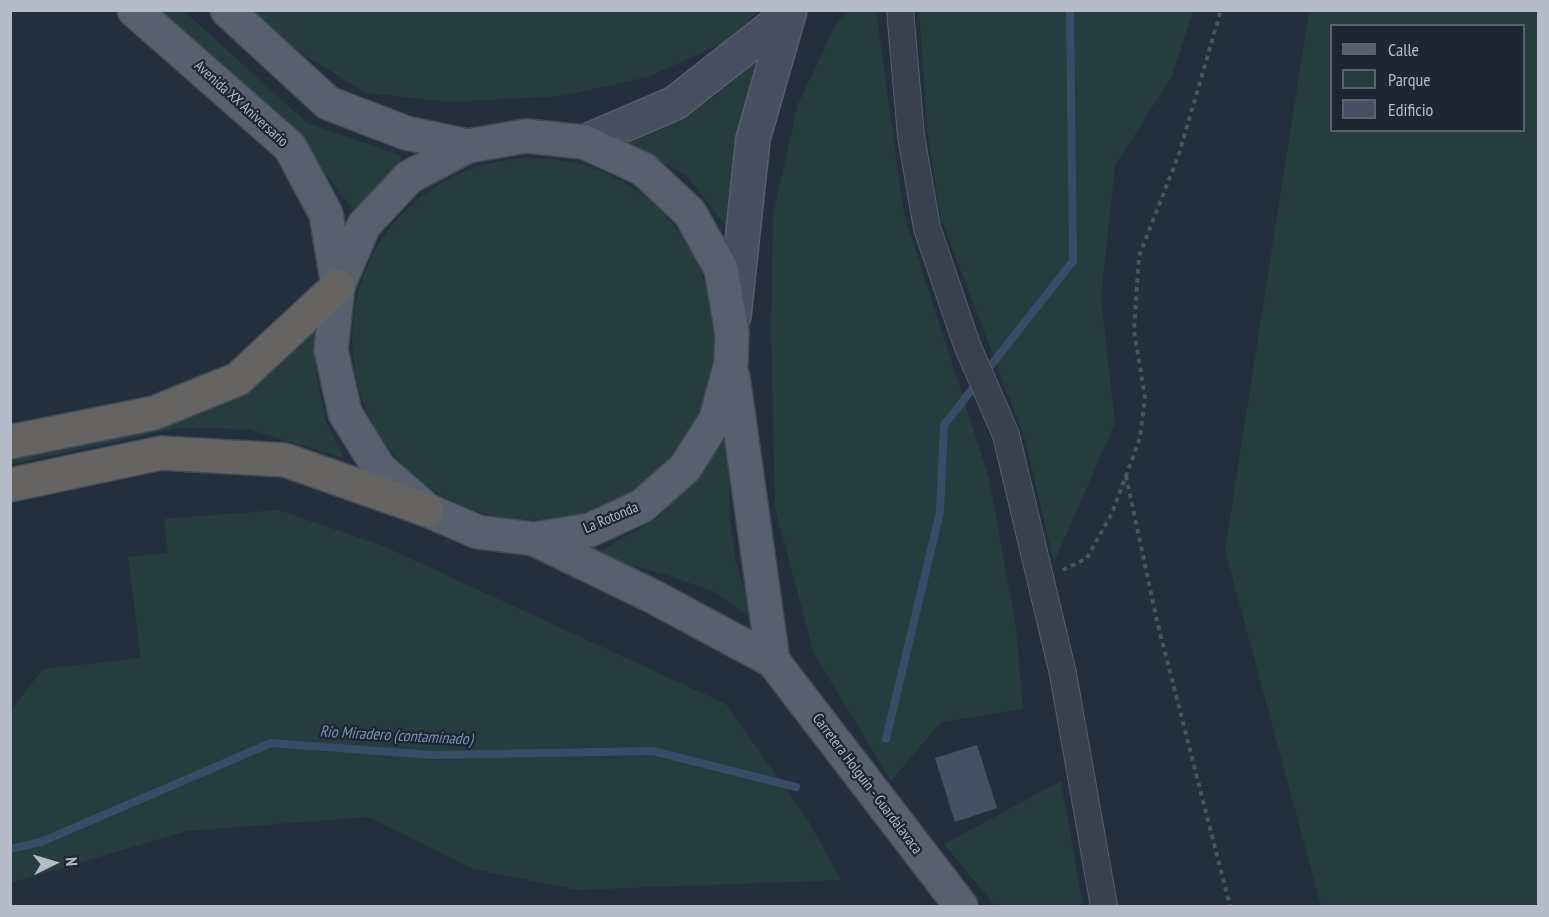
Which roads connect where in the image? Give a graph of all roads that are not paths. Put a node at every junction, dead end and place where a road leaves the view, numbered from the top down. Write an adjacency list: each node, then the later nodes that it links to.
1 (134, 10): 7 (main road, Avenida XX Aniversario)
2 (227, 10): 6 (main road)
3 (900, 10): 15 (street)
4 (789, 12): 5 (main road); 8 (main road)
5 (584, 142): 6 (main road, La Rotonda); 8 (main road, La Rotonda)
6 (468, 146): 7 (main road, La Rotonda)
7 (338, 286): 9 (highway); 11 (main road, La Rotonda)
8 (732, 348): 12 (main road, La Rotonda); 13 (main road, Carretera Holguín - Guardalavaca)
9 (10, 442)
10 (10, 485): 11 (highway)
11 (427, 510): 12 (main road, La Rotonda)
12 (534, 539): 13 (main road, Carretera Holguín - Guardalavaca)
13 (773, 661): 14 (main road, Carretera Holguín - Guardalavaca)
14 (961, 906)
15 (1104, 906)

